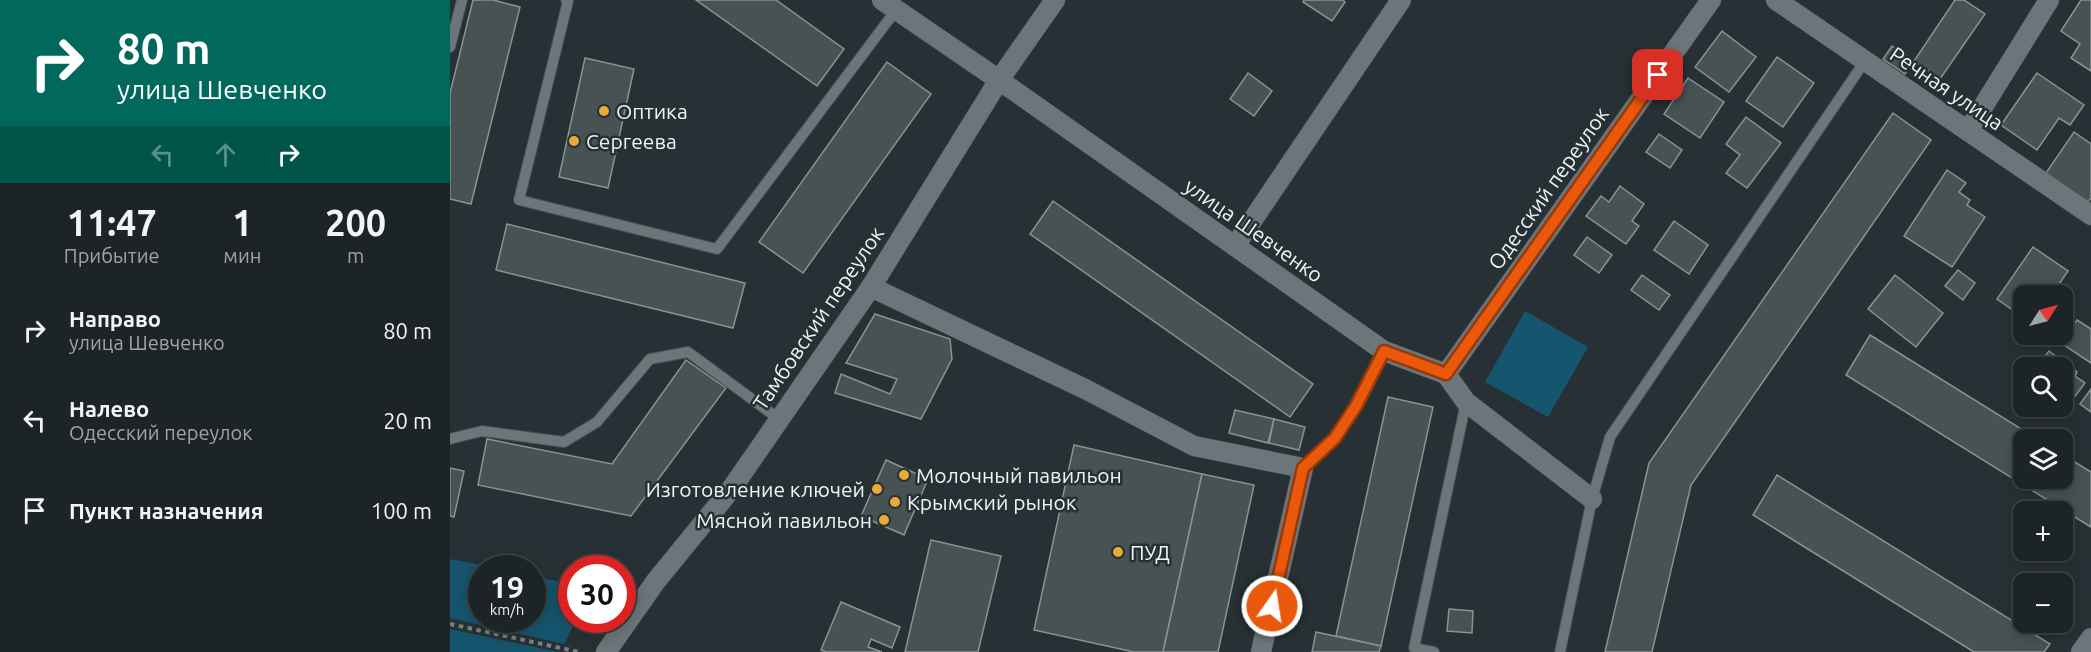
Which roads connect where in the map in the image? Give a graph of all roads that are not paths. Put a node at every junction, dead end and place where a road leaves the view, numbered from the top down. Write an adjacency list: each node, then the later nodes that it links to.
1 (462, 0): 9 (lane)
2 (568, 0): 8 (lane)
3 (1055, 0): 11 (street, Тамбовский переулок)
4 (1401, 0): 14 (street)
5 (1711, 0): 17 (street, Одесский переулок)
6 (1776, 0): 10 (street, Речная улица)
7 (2049, 0): 12 (street)
8 (889, 5): 11 (street, улица Шевченко)
9 (450, 47)
10 (1865, 61): 12 (street, Речная улица); 22 (lane)
11 (999, 80): 14 (street, улица Шевченко); 15 (street, Тамбовский переулок)
12 (1968, 131): 13 (street, Речная улица)
13 (2091, 215)
14 (1235, 246): 16 (street, улица Шевченко)
15 (871, 287): 19 (street, Тамбовский переулок); 21 (street)
16 (1384, 351): 17 (street, улица Шевченко); 21 (lane)
17 (1446, 374): 18 (street)
18 (1466, 402): 22 (street); 26 (lane)
19 (779, 419): 20 (lane); 24 (street, Тамбовский переулок)
20 (450, 439)
21 (1303, 468): 25 (street)
22 (1592, 499): 27 (lane)
23 (2091, 638): 28 (street)
24 (606, 652)
25 (1261, 652)
26 (1434, 652)
27 (1560, 652)
28 (2081, 652)

